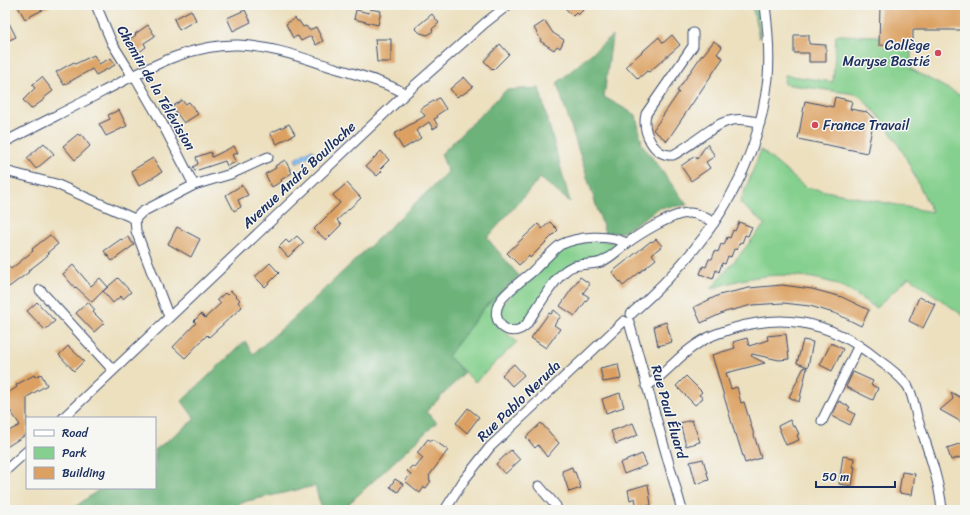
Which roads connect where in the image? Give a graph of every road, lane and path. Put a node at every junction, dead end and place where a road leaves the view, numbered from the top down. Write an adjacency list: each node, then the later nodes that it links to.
1 (96, 5): 5 (street, Chemin de la Télévision)
2 (508, 5): 6 (street, Avenue André Boulloche)
3 (765, 5): 7 (street, Rue Pablo Neruda)
4 (693, 33): 7 (street)
5 (133, 76): 6 (street); 8 (street); 11 (street, Chemin de la Télévision)
6 (405, 94): 16 (street, Avenue André Boulloche)
7 (760, 123): 13 (street, Rue Pablo Neruda)
8 (5, 142)
9 (268, 157): 11 (street)
10 (5, 170): 12 (street)
11 (194, 185): 12 (street)
12 (135, 219): 16 (street)
13 (714, 223): 14 (street); 17 (street, Rue Pablo Neruda)
14 (627, 243): 14 (street)
15 (40, 290): 19 (street)
16 (170, 316): 19 (street, Avenue André Boulloche)
17 (628, 319): 20 (street, Rue Paul Éluard); 26 (street, Rue Pablo Neruda)
18 (859, 345): 20 (street); 22 (street); 29 (street)
19 (113, 370): 21 (street, Avenue André Boulloche)
20 (646, 386): 28 (street, Rue Paul Éluard)
21 (64, 417)
22 (822, 421)
23 (26, 452): 24 (street)
24 (5, 471)
25 (539, 486): 27 (street)
26 (445, 510)
27 (557, 510)
28 (682, 510)
29 (942, 510)

